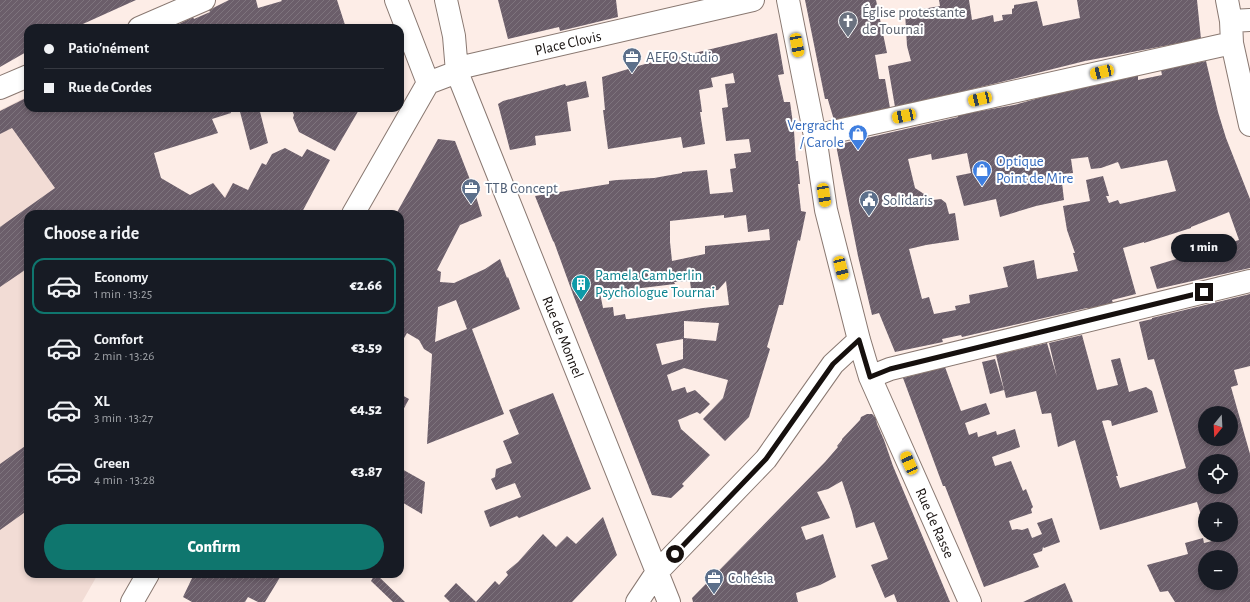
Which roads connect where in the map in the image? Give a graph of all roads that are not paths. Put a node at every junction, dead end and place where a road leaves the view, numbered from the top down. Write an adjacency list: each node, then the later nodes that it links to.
1 (204, 0): 8 (street)
2 (396, 0): 12 (street)
3 (446, 0): 10 (street)
4 (752, 0): 10 (street, Place Clovis)
5 (788, 0): 15 (street, Rue de Rasse)
6 (1227, 0): 7 (street)
7 (1240, 21): 9 (street)
8 (148, 24)
9 (1232, 43): 14 (street); 15 (street)
10 (457, 72): 12 (street, Place Clovis); 20 (street, Rue de Monnel)
11 (24, 78): 13 (street)
12 (428, 83): 16 (street)
13 (0, 88)
14 (1250, 126)
15 (815, 136): 18 (street, Rue de Rasse)
16 (355, 210)
17 (1250, 281): 19 (street)
18 (859, 340): 19 (street, Rue de Rasse); 20 (street)
19 (870, 377): 25 (street, Rue de Rasse)
20 (657, 572): 23 (street); 24 (street, Rue de Monnel)
21 (146, 578): 22 (street)
22 (132, 602)
23 (637, 602)
24 (669, 602)
25 (970, 602)

